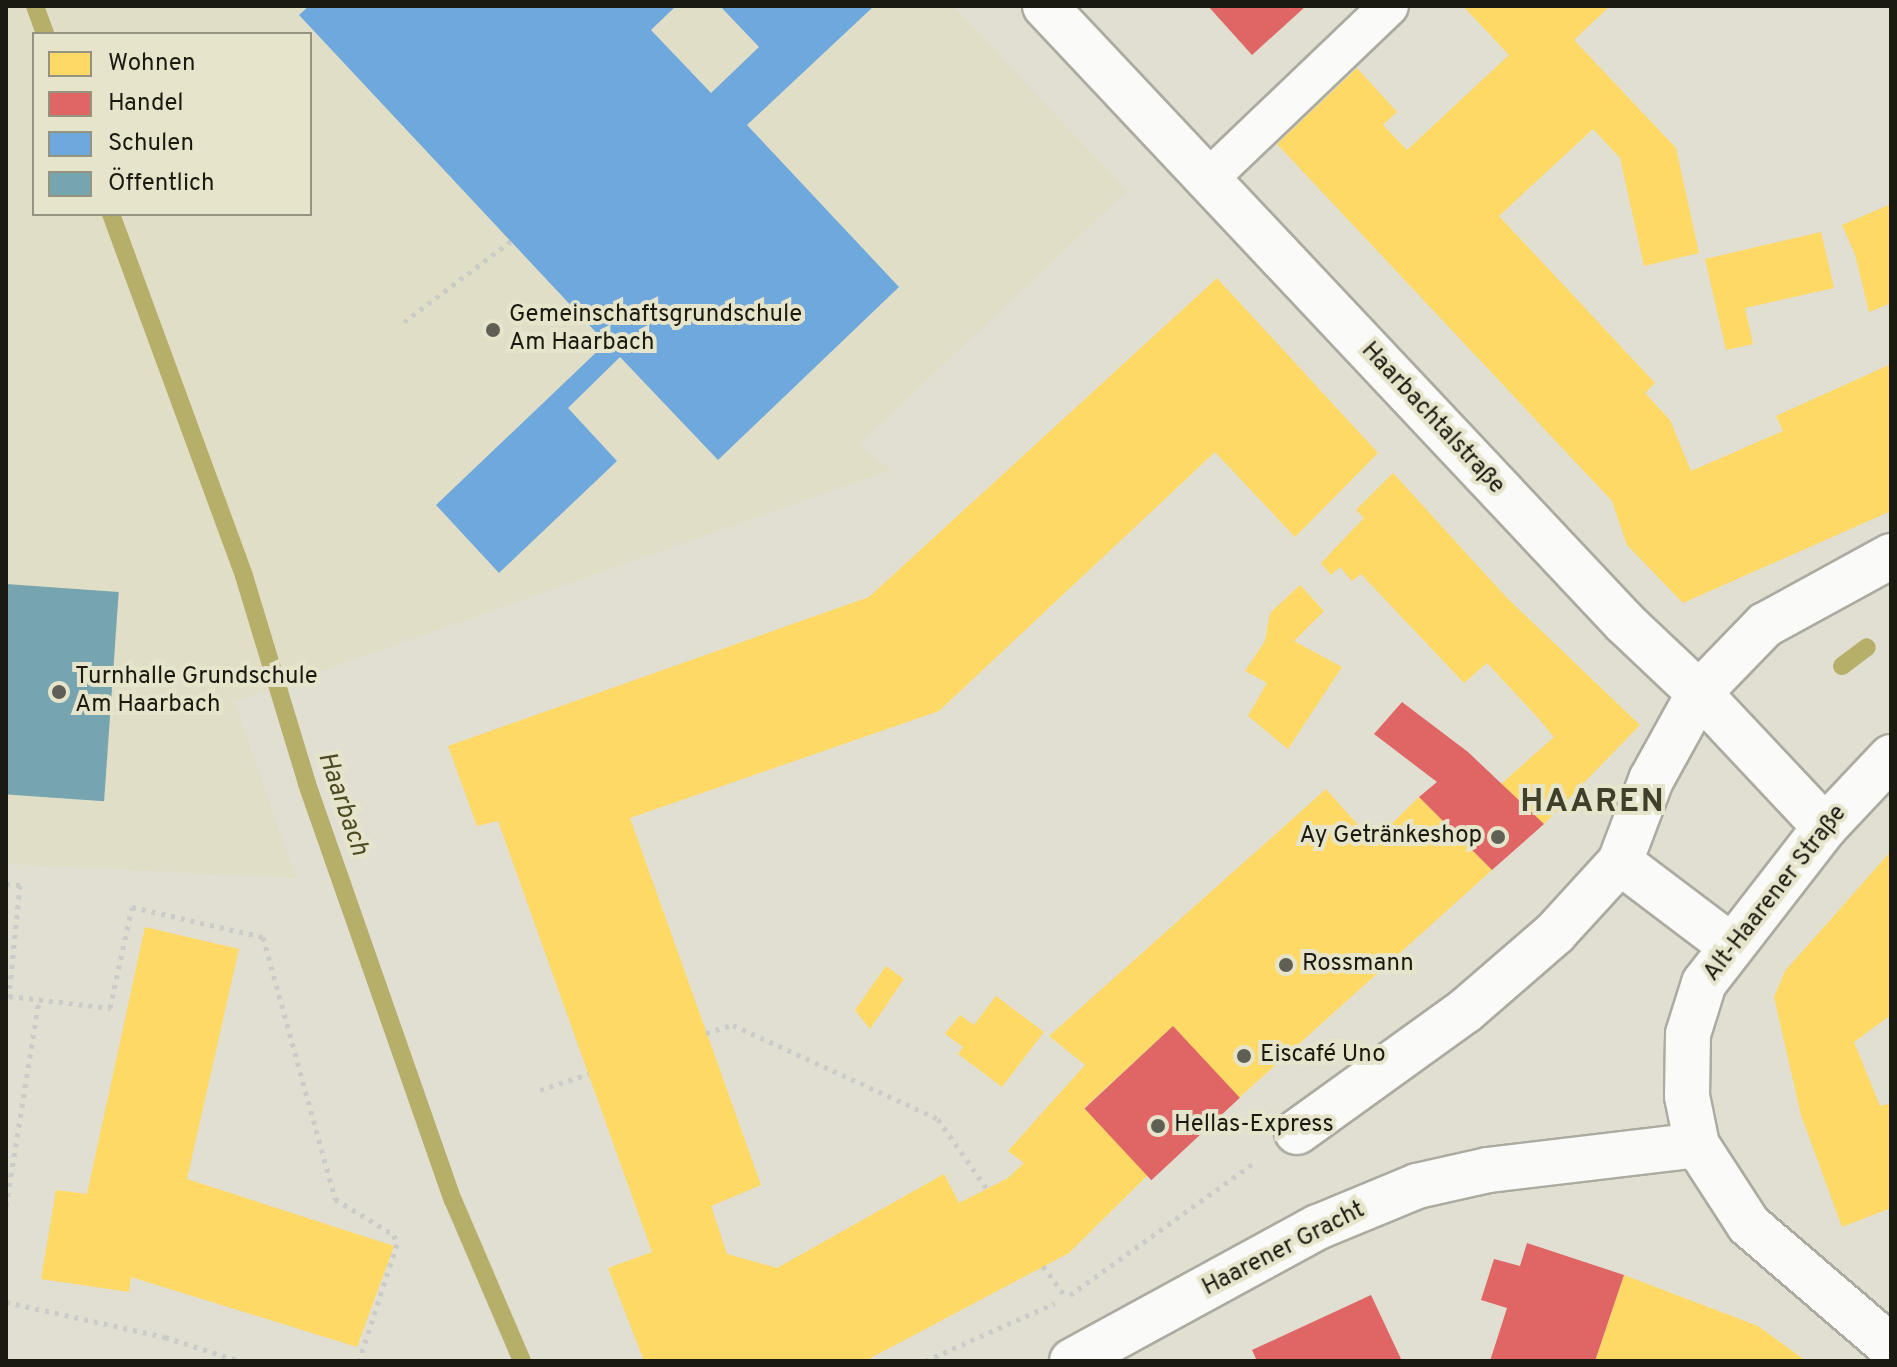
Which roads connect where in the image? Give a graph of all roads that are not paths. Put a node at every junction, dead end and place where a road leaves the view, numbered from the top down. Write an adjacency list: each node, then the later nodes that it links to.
1 (1045, 6): 3 (street, Haarbachtalstraße)
2 (1389, 6): 3 (lane)
3 (1206, 181): 5 (street, Haarbachtalstraße)
4 (1891, 556): 5 (street)
5 (1699, 693): 7 (street, Haarbachtalstraße); 8 (street)
6 (1891, 757): 7 (street, Alt-Haarener Straße)
7 (1825, 827): 9 (street, Alt-Haarener Straße)
8 (1620, 862): 9 (street); 10 (street)
9 (1731, 946): 11 (street, Alt-Haarener Straße)
10 (1297, 1132)
11 (1697, 1145): 12 (street, Alt-Haarener Straße); 13 (street, Haarener Gracht)
12 (1891, 1347)
13 (1072, 1361)

